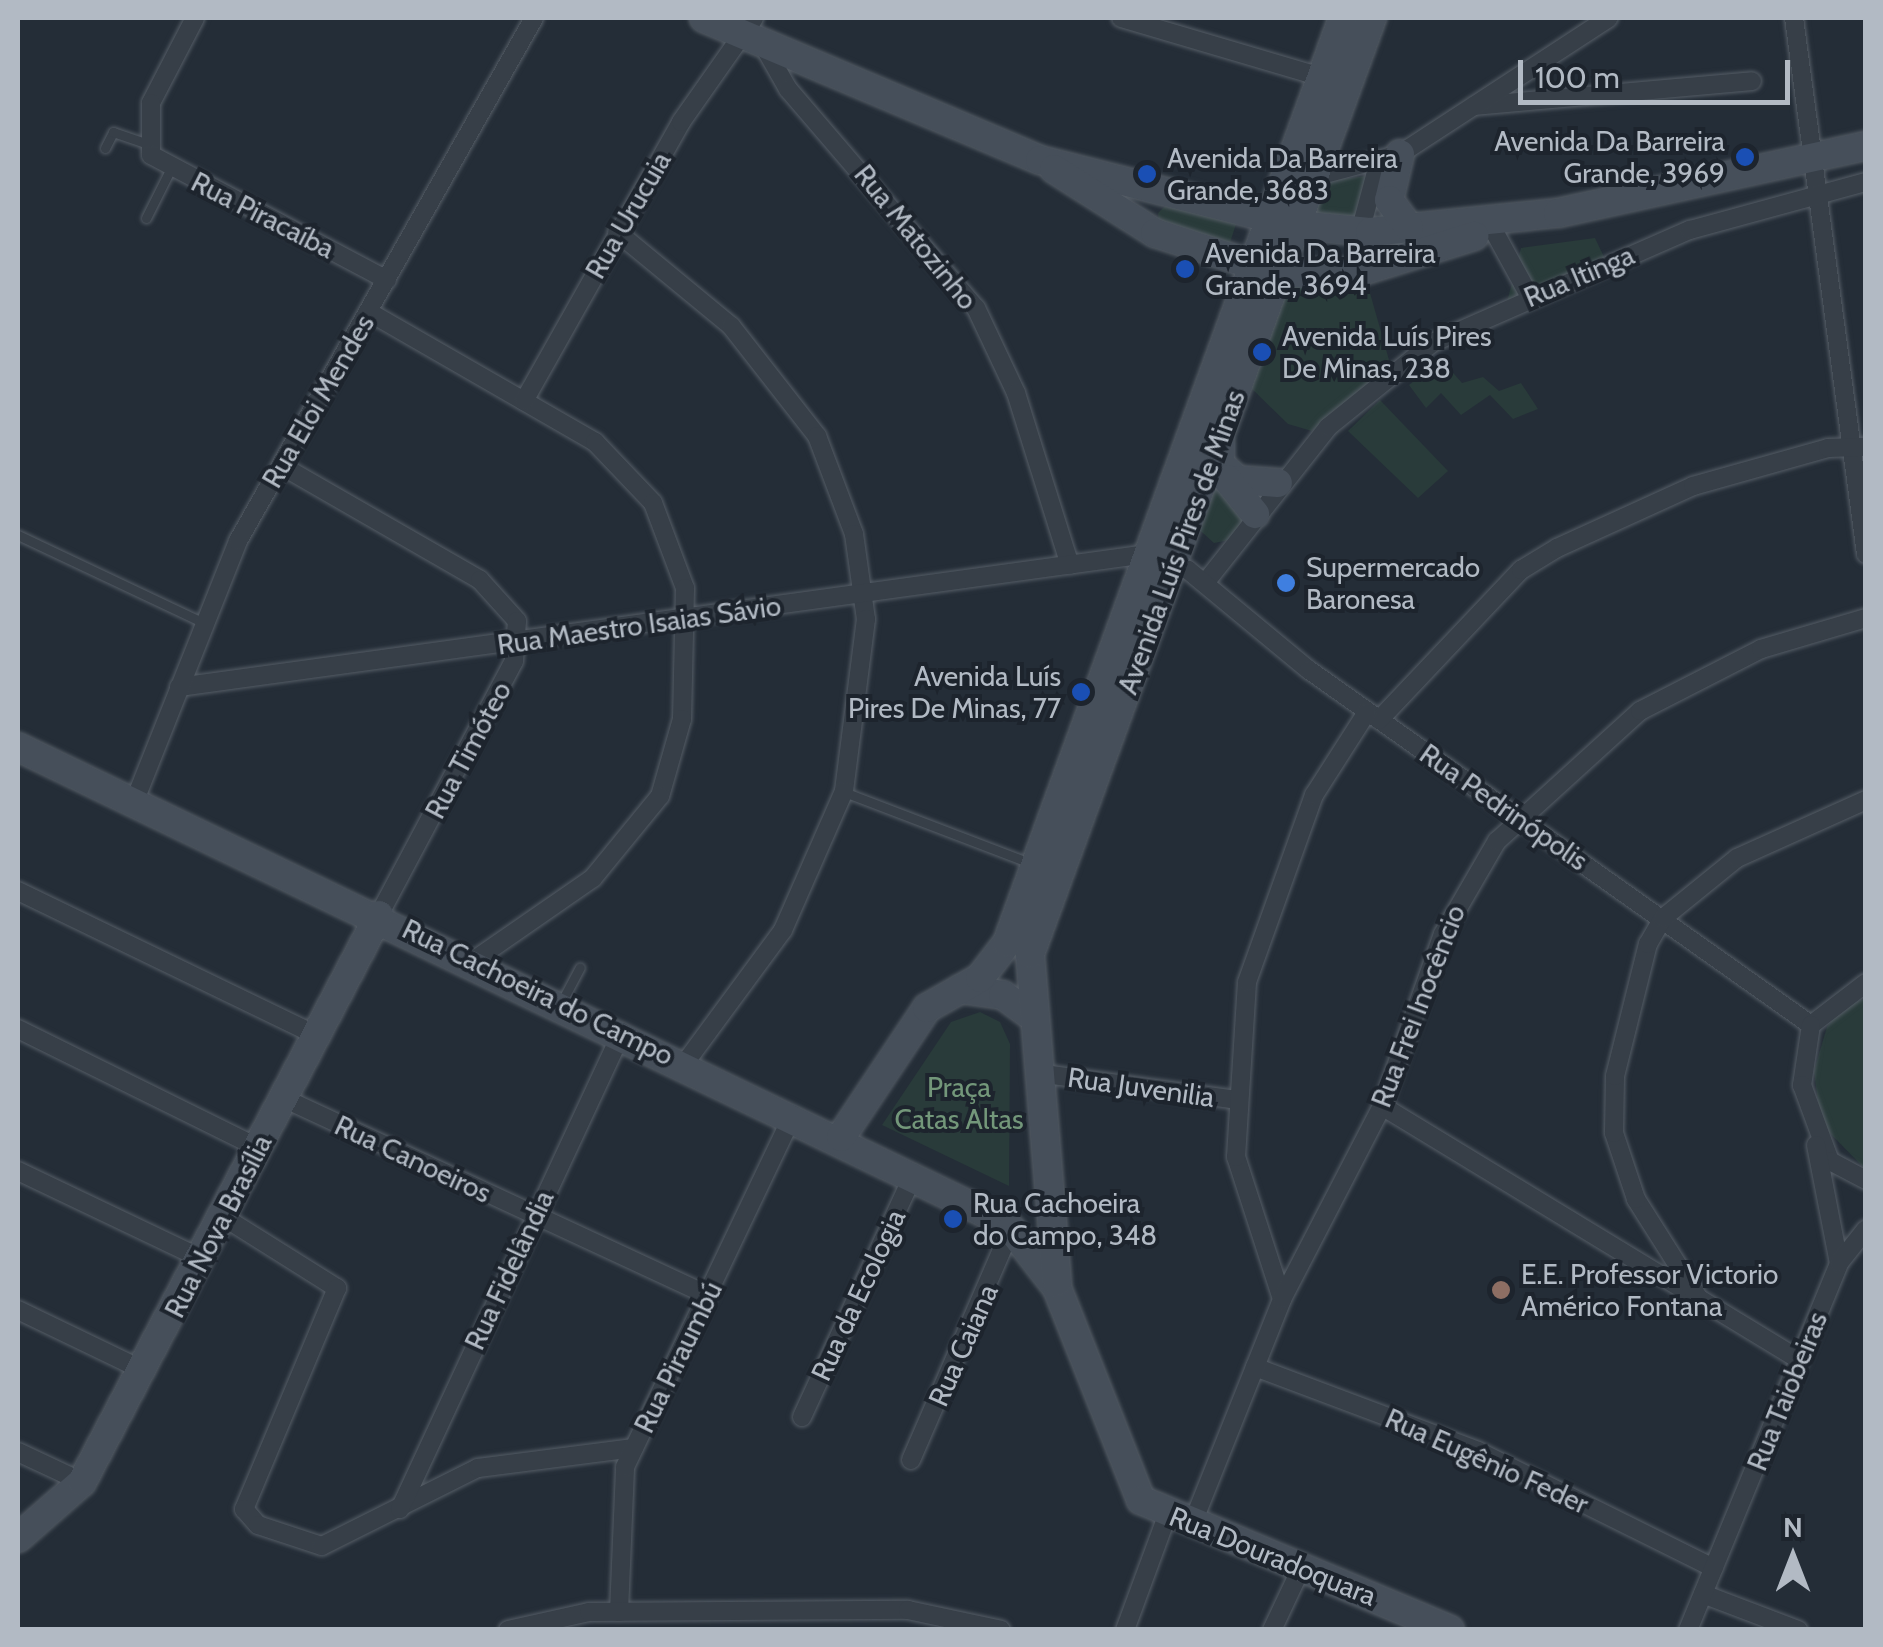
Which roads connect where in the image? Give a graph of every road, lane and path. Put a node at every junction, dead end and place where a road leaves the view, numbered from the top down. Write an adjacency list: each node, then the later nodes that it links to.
1 (196, 18): 13 (street)
2 (534, 18): 34 (street, Rua Eloi Mendes)
3 (704, 18): 9 (main road)
4 (1120, 18): 10 (street)
5 (1343, 18): 10 (main road, Avenida Luís Pires de Minas)
6 (1372, 18): 20 (main road, Avenida Luís Pires de Minas)
7 (1609, 18): 12 (street)
8 (1794, 18): 16 (street)
9 (753, 32): 17 (main road); 28 (street, Rua Urucuia); 46 (street, Rua Matozinho)
10 (1321, 77): 26 (main road, Avenida Luís Pires de Minas)
11 (1752, 80): 12 (street)
12 (1468, 106): 18 (street)
13 (145, 143): 15 (lane); 19 (street, Rua Piracaíba)
14 (1866, 146): 16 (main road)
15 (105, 148)
16 (1813, 158): 22 (street); 24 (main road)
17 (1040, 160): 23 (main road); 30 (main road)
18 (1390, 160): 20 (street); 27 (main road); 29 (street)
19 (170, 168): 25 (lane); 34 (street, Rua Piracaíba)
20 (1314, 176): 26 (main road, Avenida Luís Pires de Minas)
21 (1866, 182): 22 (street, Rua Itinga)
22 (1818, 192): 35 (street, Rua Itinga); 39 (street)
23 (1177, 194): 26 (main road); 30 (main road)
24 (1558, 213): 27 (main road); 31 (main road)
25 (146, 218)
26 (1282, 222): 29 (main road); 32 (main road, Avenida Luís Pires de Minas)
27 (1408, 228): 29 (main road)
28 (617, 232): 37 (street, Rua Urucuia); 49 (street)
29 (1360, 232): 33 (main road)
30 (1154, 233): 32 (main road)
31 (1495, 233): 33 (main road); 35 (street)
32 (1265, 270): 33 (main road); 38 (main road, Avenida Luís Pires de Minas); 47 (main road, Avenida Luís Pires de Minas)
33 (1339, 276)
34 (387, 280): 36 (street, Rua Eloi Mendes)
35 (1530, 297): 42 (street, Rua Itinga)
36 (369, 312): 37 (street); 40 (street, Rua Eloi Mendes)
37 (524, 401): 50 (street)
38 (1221, 435): 41 (main road, Avenida Luís Pires de Minas); 42 (main road)
39 (1858, 447): 45 (street); 55 (street)
40 (282, 466): 52 (street, Rua Eloi Mendes); 53 (street)
41 (1206, 475): 43 (main road); 47 (main road, Avenida Luís Pires de Minas)
42 (1278, 483): 43 (street, Rua Itinga)
43 (1255, 514): 48 (street, Rua Itinga)
44 (18, 535): 52 (lane)
45 (1866, 554)
46 (1070, 565): 47 (street, Rua Maestro Isaias Sávio); 49 (street, Rua Maestro Isaias Sávio)
47 (1157, 570): 48 (street); 48 (street, Rua Pedrinópolis); 61 (main road, Avenida Luís Pires de Minas); 70 (main road, Avenida Luís Pires de Minas)
48 (1204, 582): 55 (street, Rua Pedrinópolis)
49 (863, 593): 50 (street, Rua Maestro Isaias Sávio); 57 (street)
50 (686, 618): 53 (street, Rua Maestro Isaias Sávio); 65 (street)
51 (1866, 618): 60 (street, Rua Frei Inocêncio)
52 (204, 623): 54 (street, Rua Eloi Mendes)
53 (518, 642): 54 (street, Rua Maestro Isaias Sávio); 63 (street, Rua Timóteo)
54 (179, 687): 58 (street, Rua Eloi Mendes)
55 (1373, 716): 60 (street, Rua Pedrinópolis); 78 (street)
56 (18, 747): 58 (main road, Rua Cachoeira do Campo)
57 (844, 792): 61 (lane); 75 (street)
58 (135, 800): 63 (main road, Rua Cachoeira do Campo)
59 (1866, 800): 64 (street)
60 (1522, 818): 64 (street, Rua Pedrinópolis); 79 (street, Rua Frei Inocêncio)
61 (1036, 866): 68 (main road, Avenida Luís Pires de Minas)
62 (18, 890): 74 (street)
63 (380, 915): 65 (main road, Rua Cachoeira do Campo); 74 (main road, Rua Nova Brasília)
64 (1663, 918): 71 (street, Rua Pedrinópolis); 97 (street)
65 (473, 961): 69 (main road, Rua Cachoeira do Campo)
66 (580, 968): 69 (lane)
67 (1866, 982): 71 (street)
68 (960, 989): 70 (main road); 81 (main road)
69 (562, 1004): 73 (main road, Rua Cachoeira do Campo)
70 (1029, 1014): 76 (main road)
71 (1811, 1025): 82 (street)
72 (18, 1029): 83 (street)
73 (622, 1032): 75 (main road, Rua Cachoeira do Campo); 89 (street, Rua Fidelândia)
74 (316, 1035): 77 (main road, Rua Nova Brasília)
75 (685, 1063): 80 (main road, Rua Cachoeira do Campo)
76 (1045, 1074): 78 (street, Rua Juvenilia); 87 (main road)
77 (283, 1098): 83 (main road, Rua Nova Brasília); 89 (street, Rua Canoeiros)
78 (1236, 1100): 96 (street)
79 (1382, 1106): 96 (street, Rua Frei Inocêncio); 97 (street)
80 (793, 1115): 81 (main road, Rua Cachoeira do Campo); 95 (street, Rua Piraumbú)
81 (841, 1137): 85 (main road, Rua Cachoeira do Campo)
82 (1816, 1139): 86 (street); 93 (street)
83 (257, 1148): 88 (main road, Rua Nova Brasília)
84 (18, 1171): 92 (street)
85 (914, 1174): 91 (main road, Rua Cachoeira do Campo); 102 (street, Rua da Ecologia)
86 (1866, 1180)
87 (1046, 1200): 91 (main road); 94 (main road, Rua Douradoquara)
88 (222, 1216): 92 (main road, Rua Nova Brasília); 107 (street)
89 (535, 1216): 95 (street, Rua Canoeiros); 107 (street, Rua Fidelândia)
90 (1866, 1229): 93 (street, Rua Taiobeiras)
91 (1011, 1230): 94 (main road, Rua Douradoquara); 105 (street, Rua Caiana)
92 (200, 1258): 101 (main road, Rua Nova Brasília)
93 (1840, 1263): 99 (street, Rua Taiobeiras)
94 (1057, 1288): 108 (main road, Rua Douradoquara)
95 (707, 1295): 103 (street, Rua Piraumbú)
96 (1282, 1299): 100 (street, Rua Frei Inocêncio)
97 (1701, 1302): 99 (street)
98 (18, 1310): 101 (street)
99 (1800, 1360): 111 (street, Rua Taiobeiras)
100 (1255, 1367): 108 (street, Rua Frei Inocêncio); 111 (street, Rua Eugênio Feder)
101 (145, 1371): 106 (main road, Rua Nova Brasília)
102 (802, 1417)
103 (634, 1448): 107 (street); 113 (street, Rua Piraumbú)
104 (18, 1452): 106 (street)
105 (911, 1460)
106 (82, 1482): 109 (main road, Rua Nova Brasília)
107 (400, 1509)
108 (1180, 1518): 110 (main road, Rua Douradoquara); 117 (street, Rua Frei Inocêncio)
109 (25, 1532)
110 (1303, 1564): 114 (main road, Rua Douradoquara); 118 (street)
111 (1714, 1568): 112 (street, Rua Taiobeiras)
112 (1703, 1594): 120 (street, Rua Taiobeiras); 121 (street)
113 (619, 1612): 115 (street); 116 (street)
114 (1401, 1620): 119 (main road, Rua Douradoquara)
115 (508, 1630)
116 (1001, 1630)
117 (1125, 1630)
118 (1272, 1630)
119 (1450, 1630)
120 (1688, 1630)
121 (1798, 1630)

